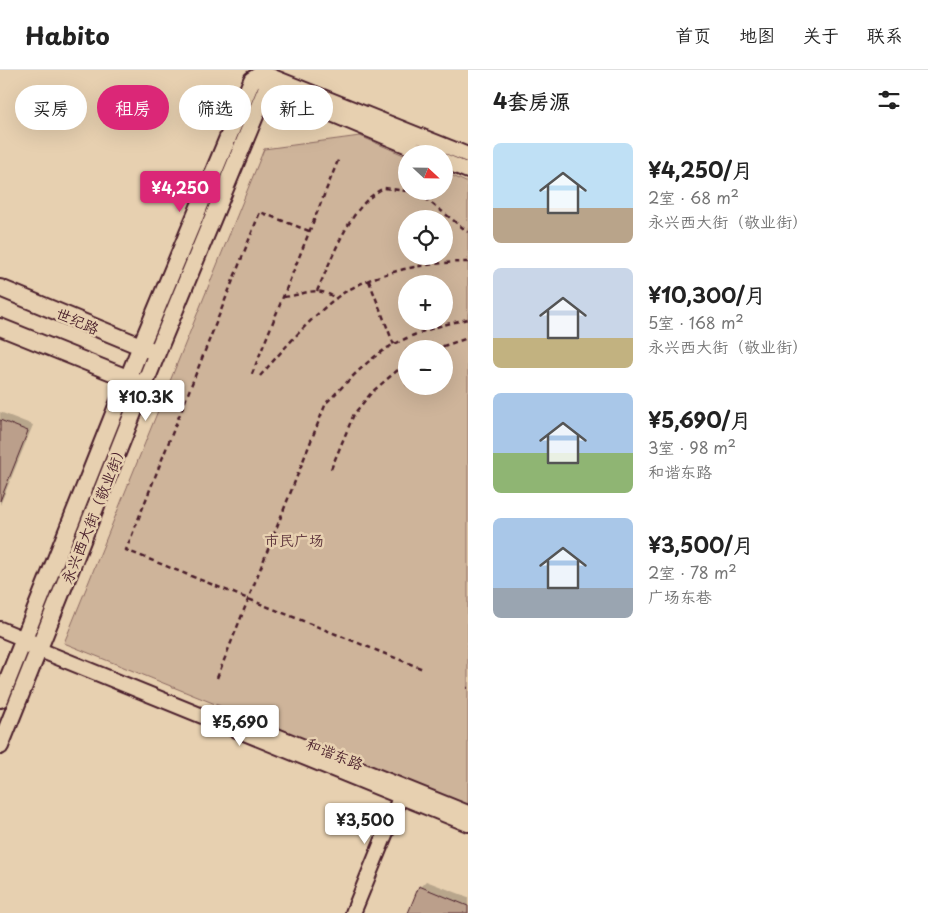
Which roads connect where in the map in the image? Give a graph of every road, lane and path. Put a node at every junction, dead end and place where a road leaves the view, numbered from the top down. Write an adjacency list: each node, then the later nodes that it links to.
1 (265, 80): 2 (street); 3 (street); 22 (main road, 永兴西大街（敬业街）); 23 (main road, 永兴西大街（敬业街）)
2 (407, 145)
3 (468, 155)
4 (339, 158): 9 (path)
5 (453, 165): 6 (street)
6 (468, 171)
7 (398, 190): 14 (path)
8 (428, 200): 10 (path)
9 (309, 231): 15 (path); 30 (path)
10 (468, 232)
11 (468, 262): 12 (path)
12 (369, 281): 16 (path); 21 (path)
13 (0, 288): 22 (main road, 世纪路)
14 (317, 290): 15 (path); 16 (path)
15 (283, 297): 25 (path)
16 (337, 299): 26 (path)
17 (468, 319): 21 (path)
18 (0, 327): 27 (main road)
19 (468, 338): 20 (path)
20 (453, 343)
21 (394, 345): 30 (path)
22 (141, 346): 23 (main road, 世纪路); 27 (main road, 永兴西大街（敬业街）)
23 (156, 353): 28 (main road, 永兴西大街（敬业街）)
24 (398, 370): 29 (path)
25 (252, 374)
26 (260, 376)
27 (128, 378): 28 (main road); 32 (main road, 永兴西大街（敬业街）)
28 (144, 384): 33 (main road, 永兴西大街（敬业街）)
29 (331, 469)
30 (248, 599): 34 (path); 35 (path)
31 (0, 629): 32 (street, 和谐东路)
32 (24, 639): 33 (street, 和谐东路); 36 (main road, 永兴西大街（敬业街）)
33 (40, 646): 37 (main road, 永兴西大街（敬业街）); 38 (street, 和谐东路)
34 (423, 669)
35 (217, 678)
36 (0, 699)
37 (0, 746)
38 (403, 792): 39 (street, 和谐东路); 40 (street, 和谐东路); 41 (street)
39 (468, 813)
40 (468, 824)
41 (353, 913)

